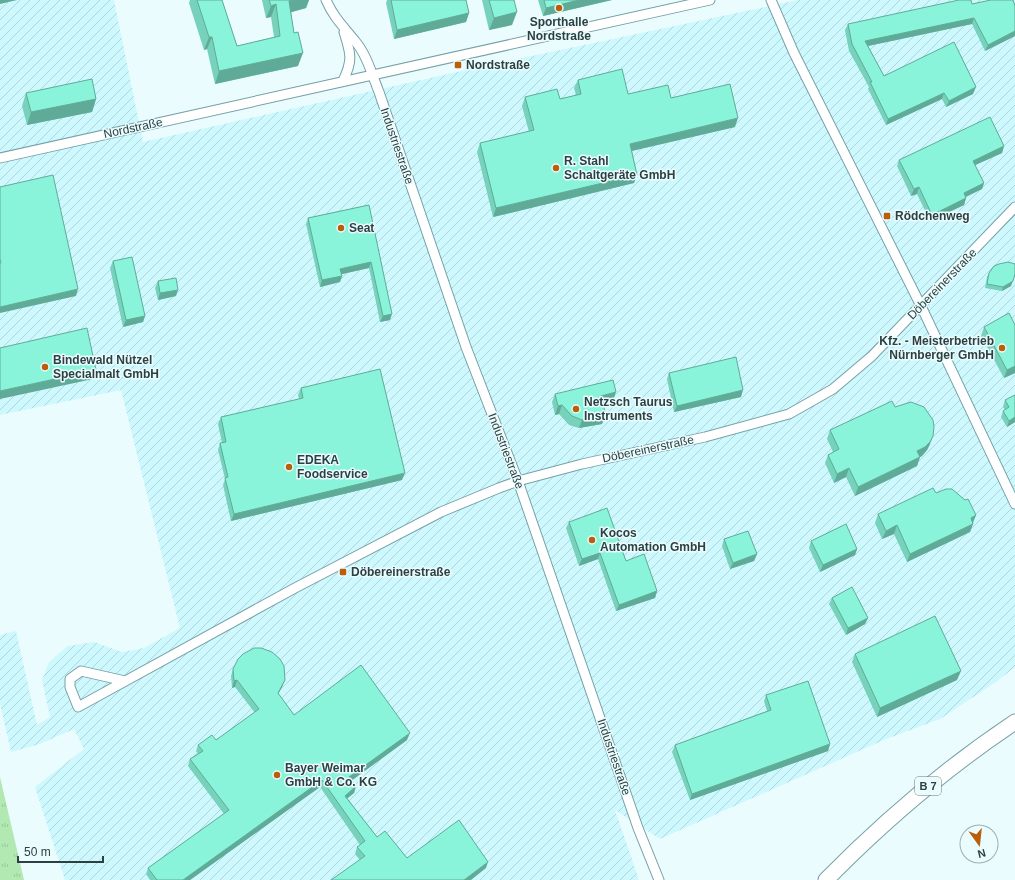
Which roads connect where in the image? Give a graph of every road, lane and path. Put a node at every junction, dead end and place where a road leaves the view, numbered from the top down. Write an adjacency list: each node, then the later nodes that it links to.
1 (326, 0): 4 (street, Industriestraße)
2 (710, 0): 5 (street, Nordstraße)
3 (771, 0): 9 (street)
4 (343, 28): 5 (street, Industriestraße); 6 (street, Industriestraße)
5 (372, 75): 6 (street, Nordstraße); 10 (street, Industriestraße)
6 (343, 81): 7 (street, Nordstraße)
7 (0, 158)
8 (1015, 206): 9 (street, Döbereinerstraße)
9 (921, 306): 10 (street, Döbereinerstraße); 11 (street)
10 (518, 481): 12 (street, Döbereinerstraße); 14 (street, Industriestraße)
11 (1015, 504)
12 (125, 680): 12 (street, Döbereinerstraße)
13 (1015, 722): 15 (main road, B 7)
14 (659, 880)
15 (826, 880)

